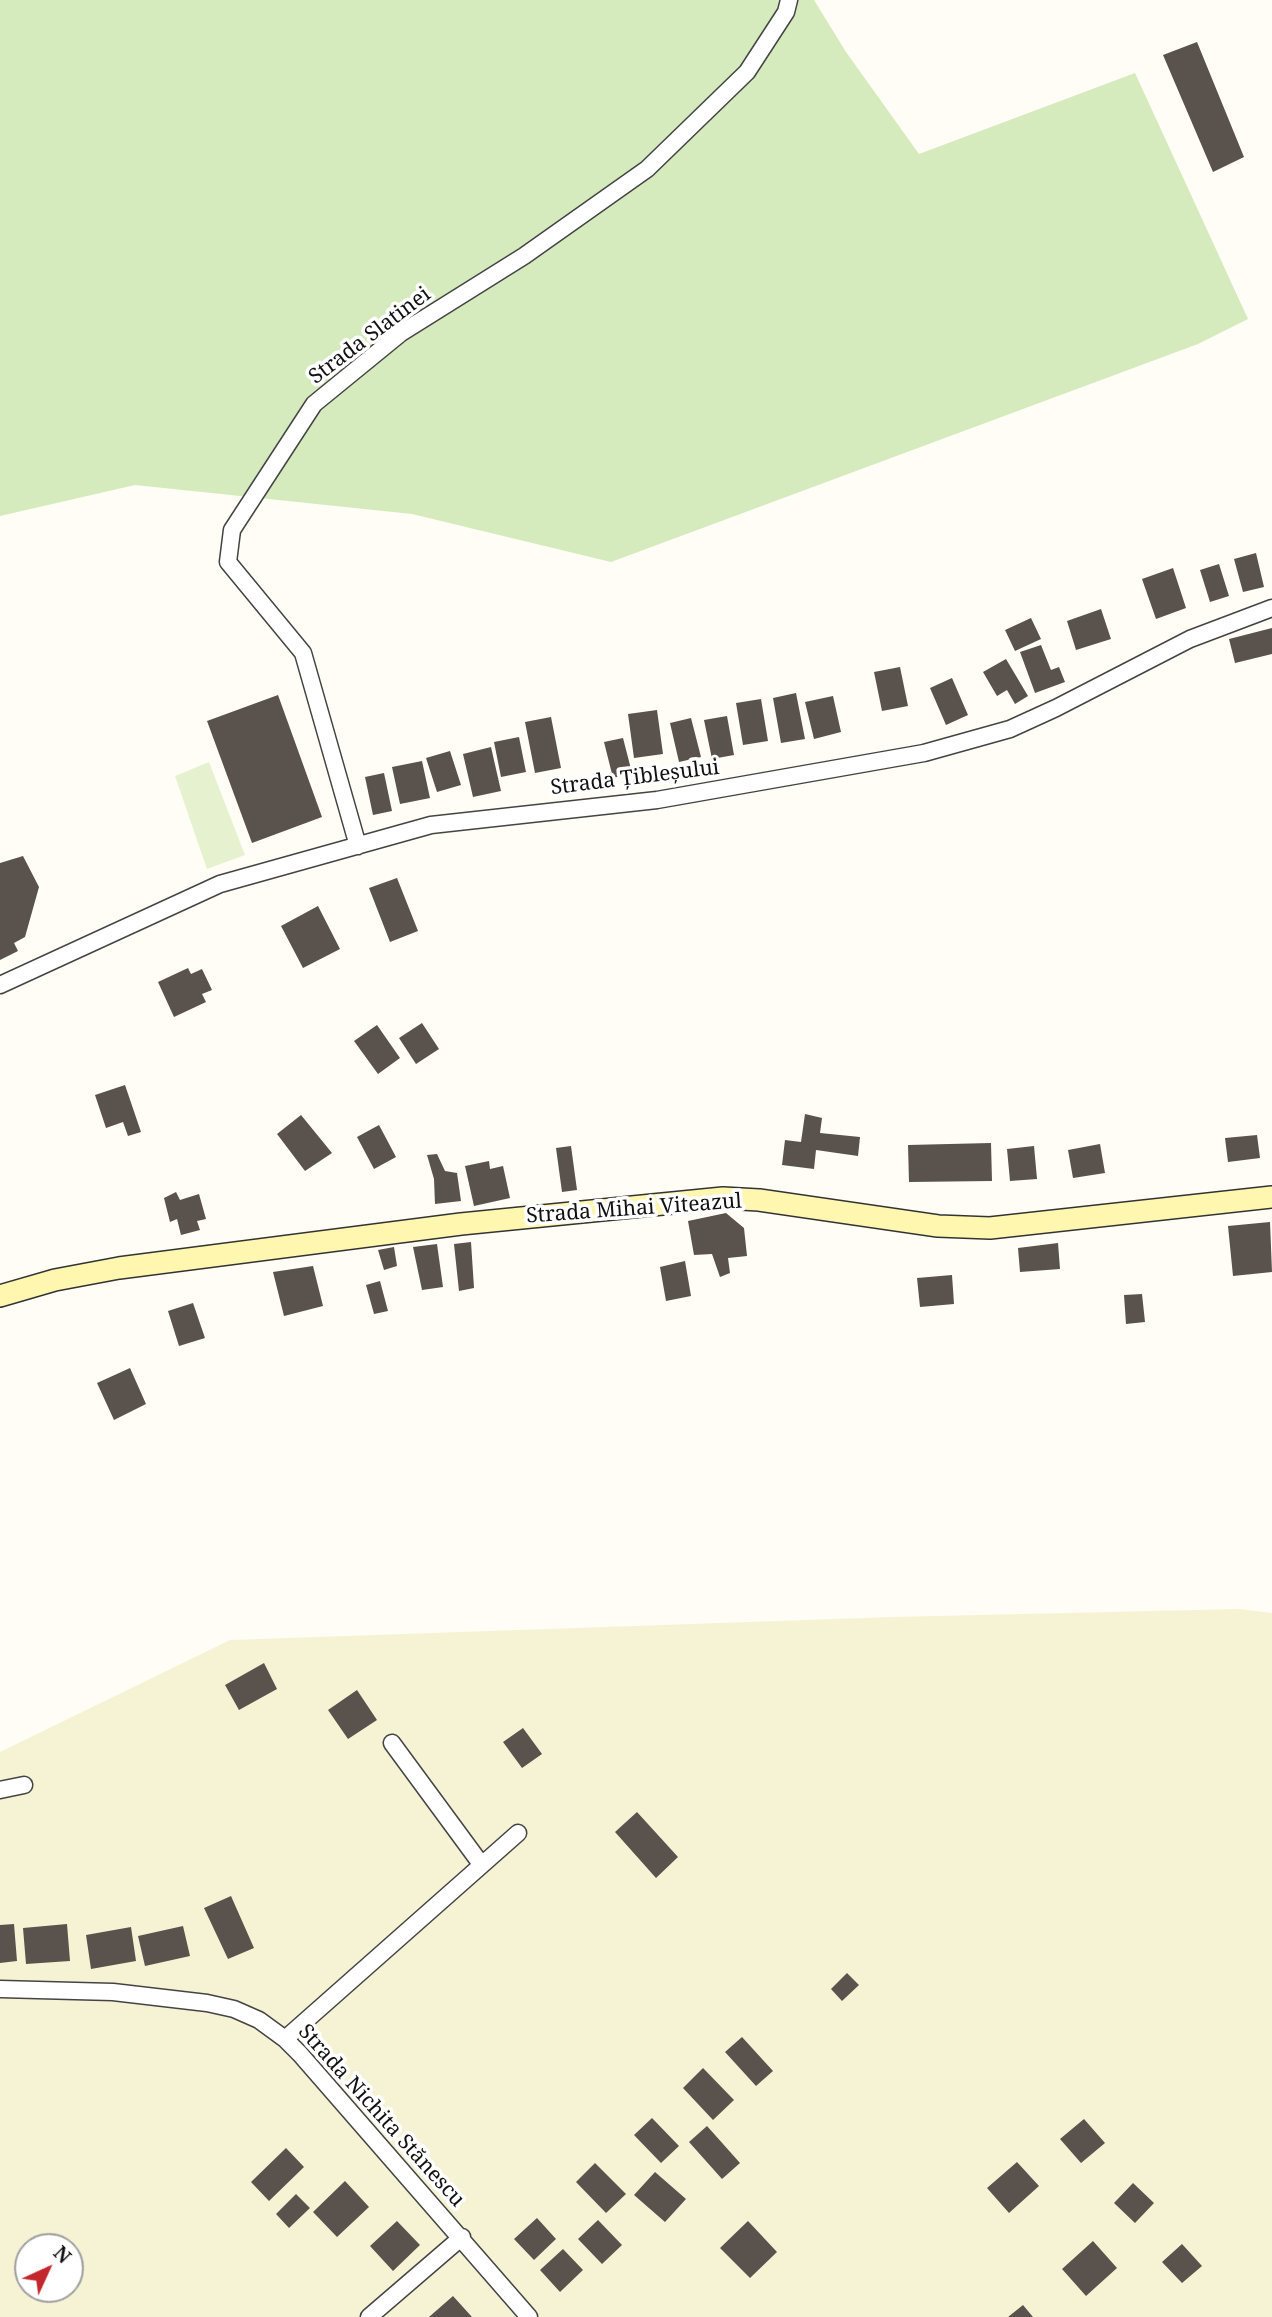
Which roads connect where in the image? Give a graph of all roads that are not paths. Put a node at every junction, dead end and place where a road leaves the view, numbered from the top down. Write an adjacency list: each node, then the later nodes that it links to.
1 (789, 0): 3 (street, Strada Slatinei)
2 (1272, 608): 3 (street, Strada Țibleșului)
3 (358, 846): 4 (street, Strada Țibleșului)
4 (0, 985)
5 (1272, 1197): 6 (main road, Strada Mihai Viteazul)
6 (0, 1296)
7 (392, 1743): 11 (street)
8 (24, 1785): 9 (street)
9 (0, 1790)
10 (518, 1833): 11 (street)
11 (481, 1864): 13 (street)
12 (0, 1989): 13 (street, Strada Nichita Stănescu)
13 (285, 2039): 14 (street, Strada Nichita Stănescu)
14 (462, 2237): 15 (street); 16 (street, Strada Nichita Stănescu)
15 (369, 2317)
16 (529, 2317)

